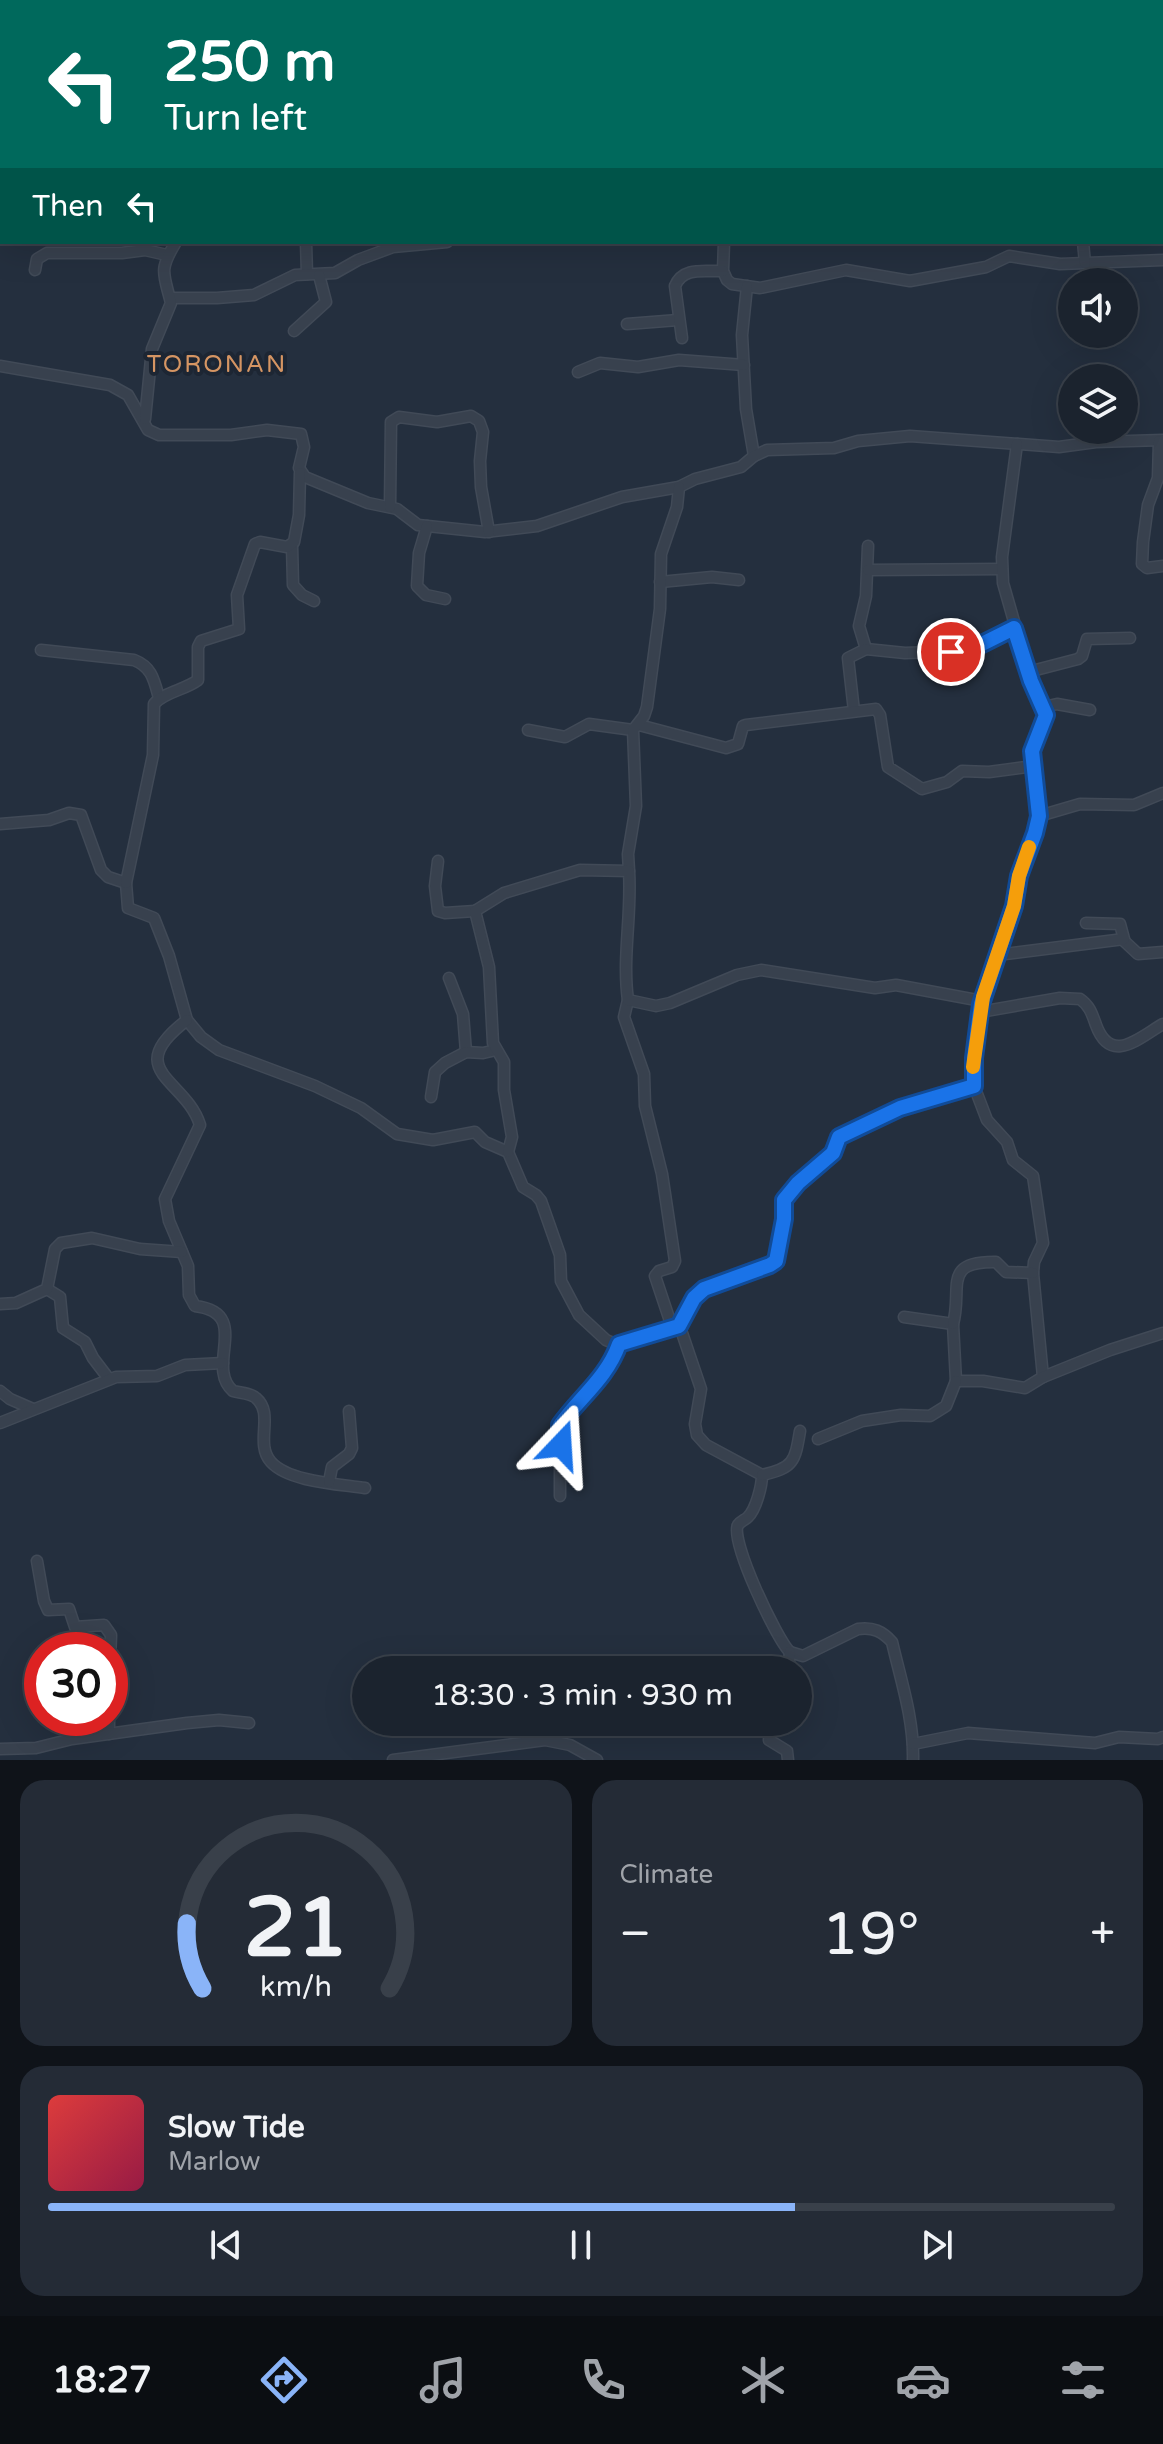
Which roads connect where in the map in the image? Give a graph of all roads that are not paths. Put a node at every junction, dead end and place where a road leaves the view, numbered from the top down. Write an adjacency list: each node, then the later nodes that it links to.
1 (1056, 0): 2 (street)
2 (1083, 0)
3 (175, 244): 8 (street)
4 (306, 244): 13 (street)
5 (425, 244): 14 (street)
6 (724, 244): 12 (street)
7 (1083, 244): 10 (street)
8 (167, 255): 11 (street); 16 (street)
9 (1163, 260): 10 (street)
10 (1085, 263): 15 (street)
11 (35, 270)
12 (723, 271): 15 (street); 17 (street)
13 (307, 274): 14 (street); 16 (street)
14 (319, 275): 19 (street)
15 (747, 286): 21 (street)
16 (171, 298): 24 (street)
17 (678, 320): 18 (street); 20 (street)
18 (627, 324)
19 (294, 331)
20 (682, 338)
21 (744, 365): 23 (street); 27 (street)
22 (0, 366): 24 (street)
23 (578, 372)
24 (145, 425): 28 (street)
25 (1161, 441): 26 (street); 35 (street)
26 (1017, 444): 27 (street); 36 (street)
27 (754, 456): 29 (street)
28 (300, 473): 30 (street); 33 (street)
29 (679, 487): 32 (street); 39 (street)
30 (390, 507): 31 (street); 32 (street)
31 (427, 526): 32 (street); 40 (street)
32 (489, 532)
33 (292, 545): 41 (street); 47 (street)
34 (868, 546): 37 (street)
35 (1163, 566)
36 (1002, 569): 37 (street); 42 (street)
37 (868, 570): 44 (street)
38 (739, 580): 39 (street)
39 (660, 582): 51 (street)
40 (445, 599)
41 (314, 601)
42 (1014, 628): 44 (street); 46 (street)
43 (1130, 638): 46 (street)
44 (866, 649): 50 (street)
45 (41, 650): 47 (street)
46 (1028, 672): 48 (street)
47 (159, 698): 59 (street)
48 (1044, 707): 49 (street); 53 (street)
49 (1090, 710)
50 (854, 711): 51 (street); 53 (street)
51 (636, 728): 52 (street); 58 (street)
52 (528, 730)
53 (1034, 766): 55 (street)
54 (1163, 793): 55 (street)
55 (1039, 816): 64 (street)
56 (0, 824): 59 (street)
57 (438, 861): 60 (street)
58 (629, 871): 60 (street); 66 (street)
59 (126, 883): 68 (street)
60 (475, 911): 70 (street)
61 (1086, 923): 62 (street)
62 (1123, 940): 63 (street); 64 (street)
63 (1163, 952)
64 (997, 955): 67 (street)
65 (449, 978): 71 (street)
66 (628, 1000): 67 (street); 81 (street)
67 (981, 1007): 69 (street); 72 (street)
68 (187, 1020): 74 (street); 75 (street)
69 (1163, 1024)
70 (496, 1050): 71 (street); 74 (street)
71 (466, 1052): 73 (street)
72 (974, 1086): 76 (street); 81 (street)
73 (431, 1097)
74 (508, 1152): 83 (street)
75 (182, 1252): 77 (street); 84 (street)
76 (1033, 1273): 80 (street); 85 (street)
77 (47, 1289): 78 (street); 86 (street)
78 (0, 1304)
79 (904, 1317): 80 (street)
80 (953, 1324): 87 (street)
81 (676, 1327): 83 (street); 94 (street)
82 (1163, 1333): 85 (street)
83 (619, 1344): 97 (street)
84 (223, 1363): 86 (street); 95 (street)
85 (1043, 1377): 87 (street)
86 (109, 1379): 89 (street)
87 (956, 1381): 93 (street)
88 (0, 1391): 89 (street)
89 (33, 1409): 91 (street)
90 (349, 1411): 95 (street)
91 (0, 1423)
92 (800, 1431): 94 (street)
93 (818, 1439)
94 (762, 1475): 100 (street)
95 (329, 1482): 96 (street)
96 (365, 1488)
97 (560, 1496)
98 (37, 1561): 99 (street)
99 (109, 1632)
100 (790, 1652): 101 (street); 107 (street)
101 (790, 1656)
102 (249, 1723): 103 (street)
103 (128, 1732)
104 (99, 1736): 108 (street)
105 (769, 1736): 111 (street)
106 (1163, 1737): 107 (street)
107 (913, 1744): 112 (street)
108 (0, 1749)
109 (393, 1760): 110 (street)
110 (597, 1760)
111 (788, 1760)
112 (913, 1760)

